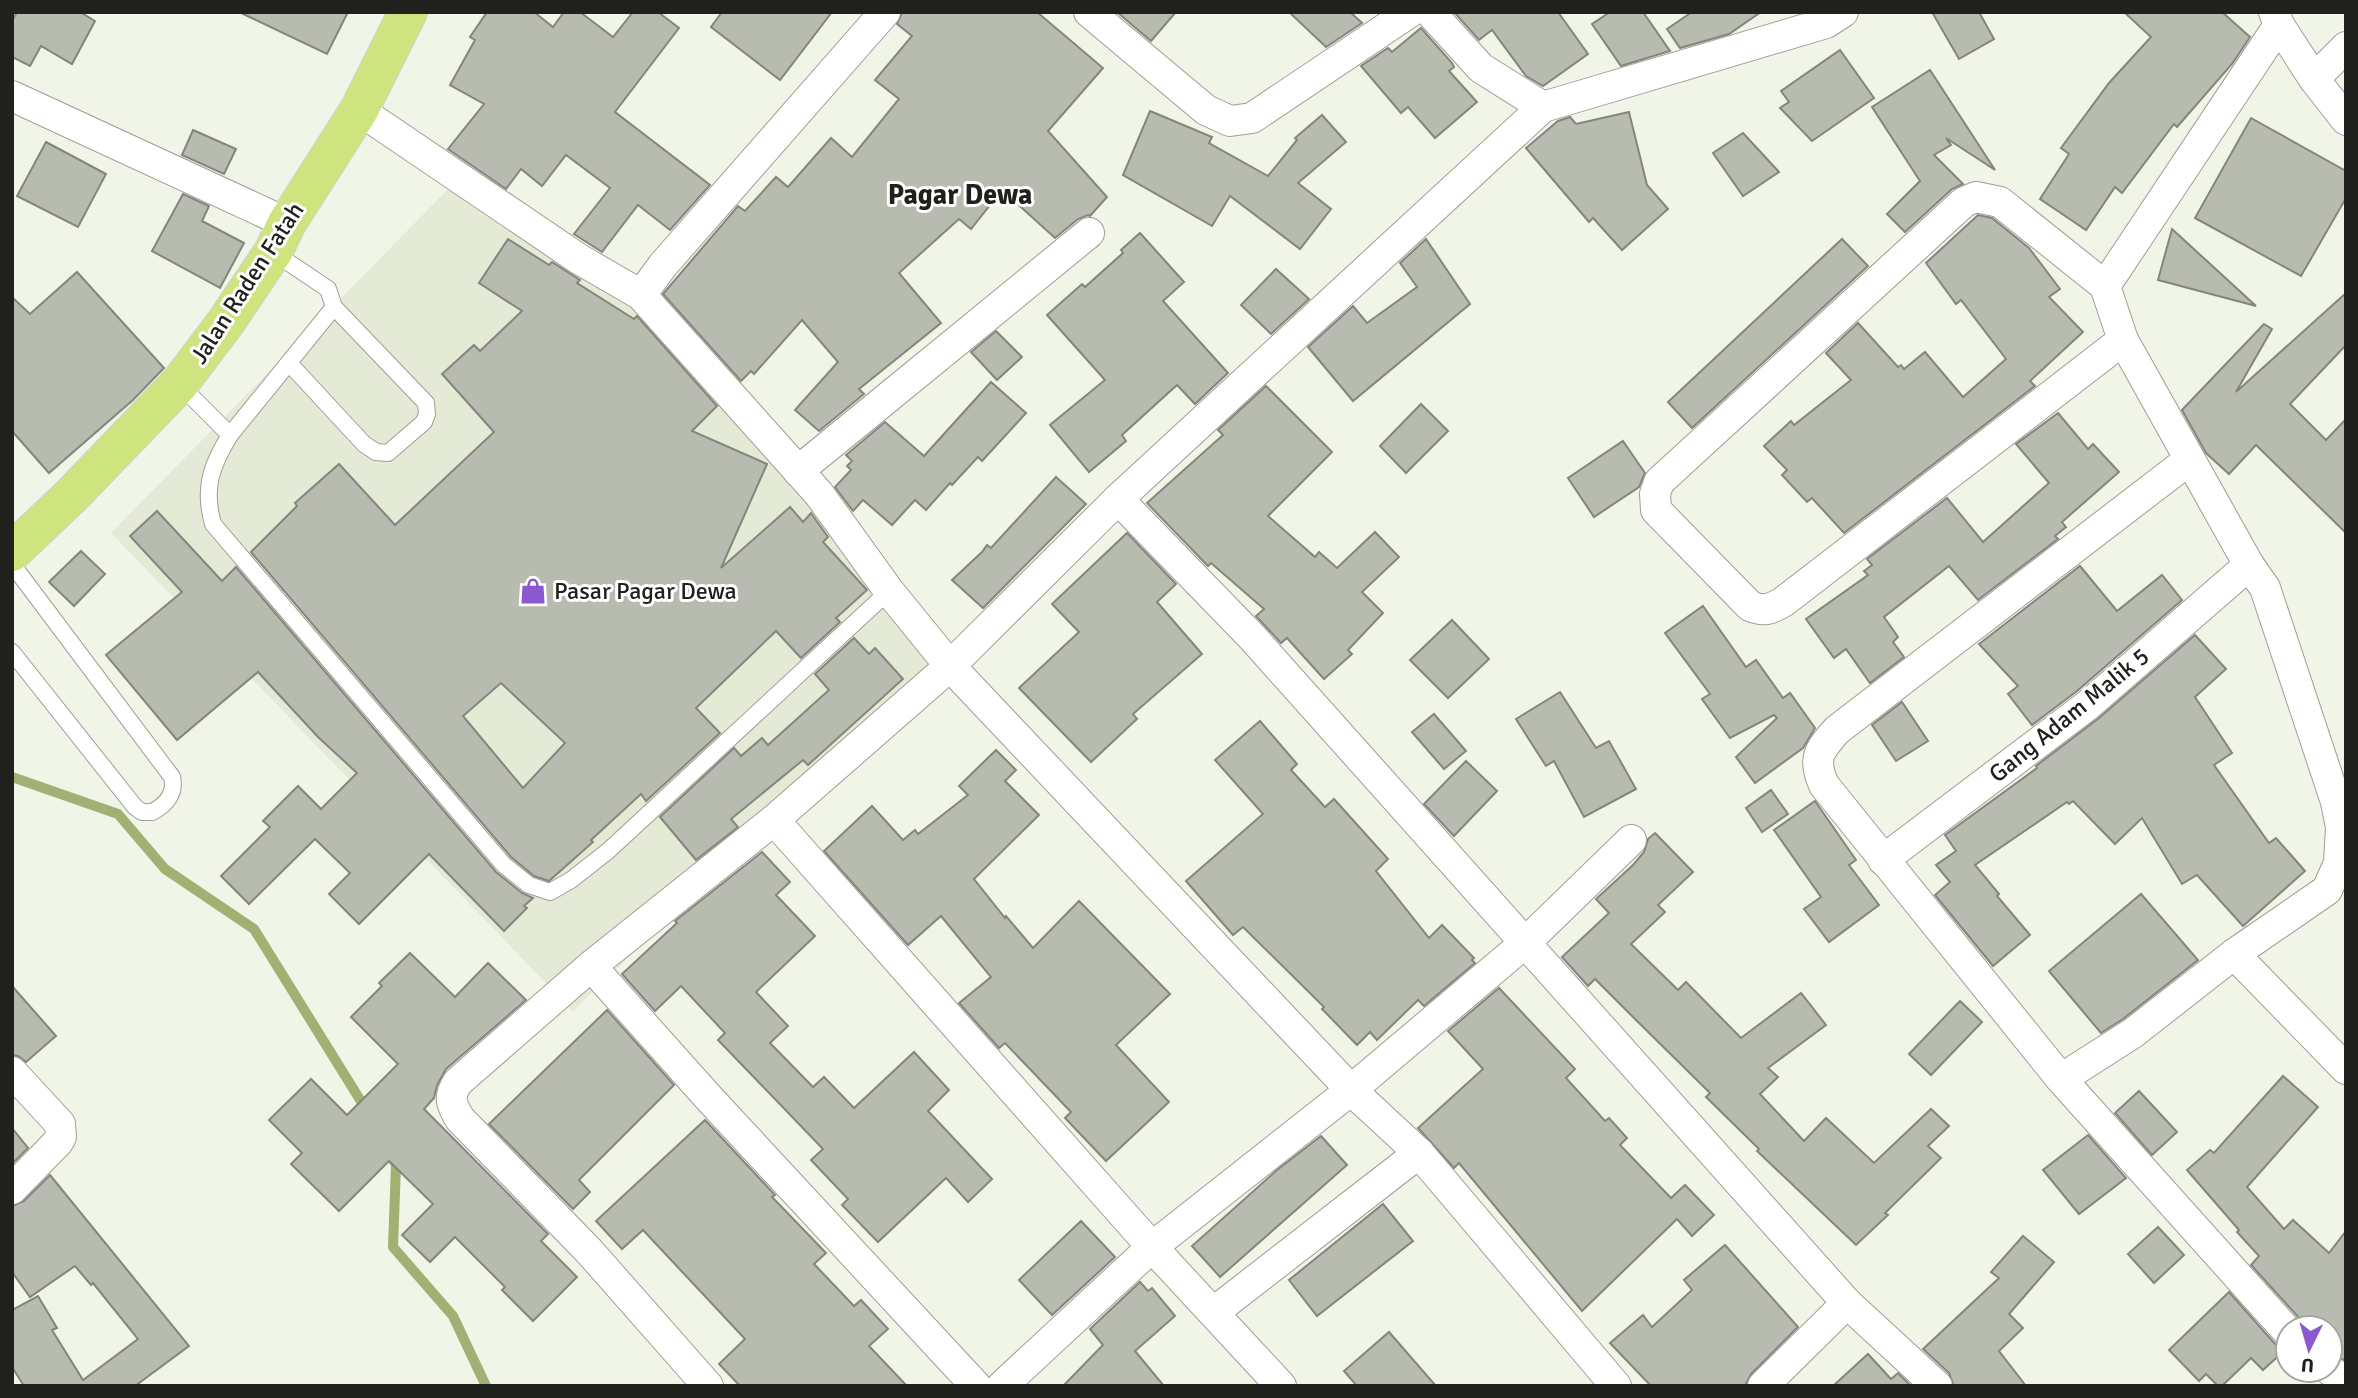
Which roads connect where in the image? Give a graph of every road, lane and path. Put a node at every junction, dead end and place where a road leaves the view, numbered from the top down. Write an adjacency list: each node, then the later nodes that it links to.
1 (408, 12): 12 (highway, Jalan Raden Fatah)
2 (885, 12): 17 (street)
3 (1089, 12): 4 (street)
4 (1410, 12)
5 (1430, 12): 11 (street)
6 (1843, 12): 11 (street)
7 (2276, 19): 9 (street); 16 (street)
8 (2346, 47): 9 (street)
9 (2314, 79): 13 (street)
10 (12, 96): 15 (street)
11 (1543, 107): 25 (street)
12 (359, 110): 15 (highway, Jalan Raden Fatah); 17 (street)
13 (2346, 120)
14 (1089, 233): 24 (street)
15 (280, 237): 18 (lane); 21 (highway, Jalan Raden Fatah)
16 (2105, 286): 19 (street); 19 (street)
17 (641, 295): 24 (street)
18 (334, 307): 20 (lane); 20 (lane)
19 (2123, 340): 23 (street)
20 (289, 363): 22 (lane)
21 (179, 384): 22 (lane); 26 (highway, Jalan Raden Fatah)
22 (230, 435): 29 (lane)
23 (2189, 460): 28 (street); 34 (street)
24 (798, 471): 29 (street)
25 (1118, 499): 31 (street); 35 (street)
26 (12, 552)
27 (12, 564): 30 (lane)
28 (2249, 565): 34 (street, Gang Adam Malik 5); 36 (street)
29 (890, 591): 31 (street)
30 (12, 652)
31 (950, 666): 32 (street); 41 (street)
32 (774, 820): 37 (street); 44 (street)
33 (1631, 840): 35 (street)
34 (1884, 860): 40 (street)
35 (1524, 943): 41 (street); 45 (street)
36 (2234, 954): 38 (street); 40 (street)
37 (591, 966): 48 (street); 49 (street)
38 (2346, 1069)
39 (12, 1072): 43 (street)
40 (2061, 1079): 47 (street)
41 (1351, 1090): 42 (street); 44 (street)
42 (1419, 1153): 46 (street); 52 (street)
43 (12, 1188)
44 (1152, 1247): 46 (street); 50 (street)
45 (1847, 1303): 53 (street); 54 (street)
46 (1214, 1312): 51 (street)
47 (2274, 1316)
48 (708, 1386)
49 (976, 1386)
50 (1002, 1386)
51 (1281, 1386)
52 (1616, 1386)
53 (1763, 1386)
54 (1937, 1386)

